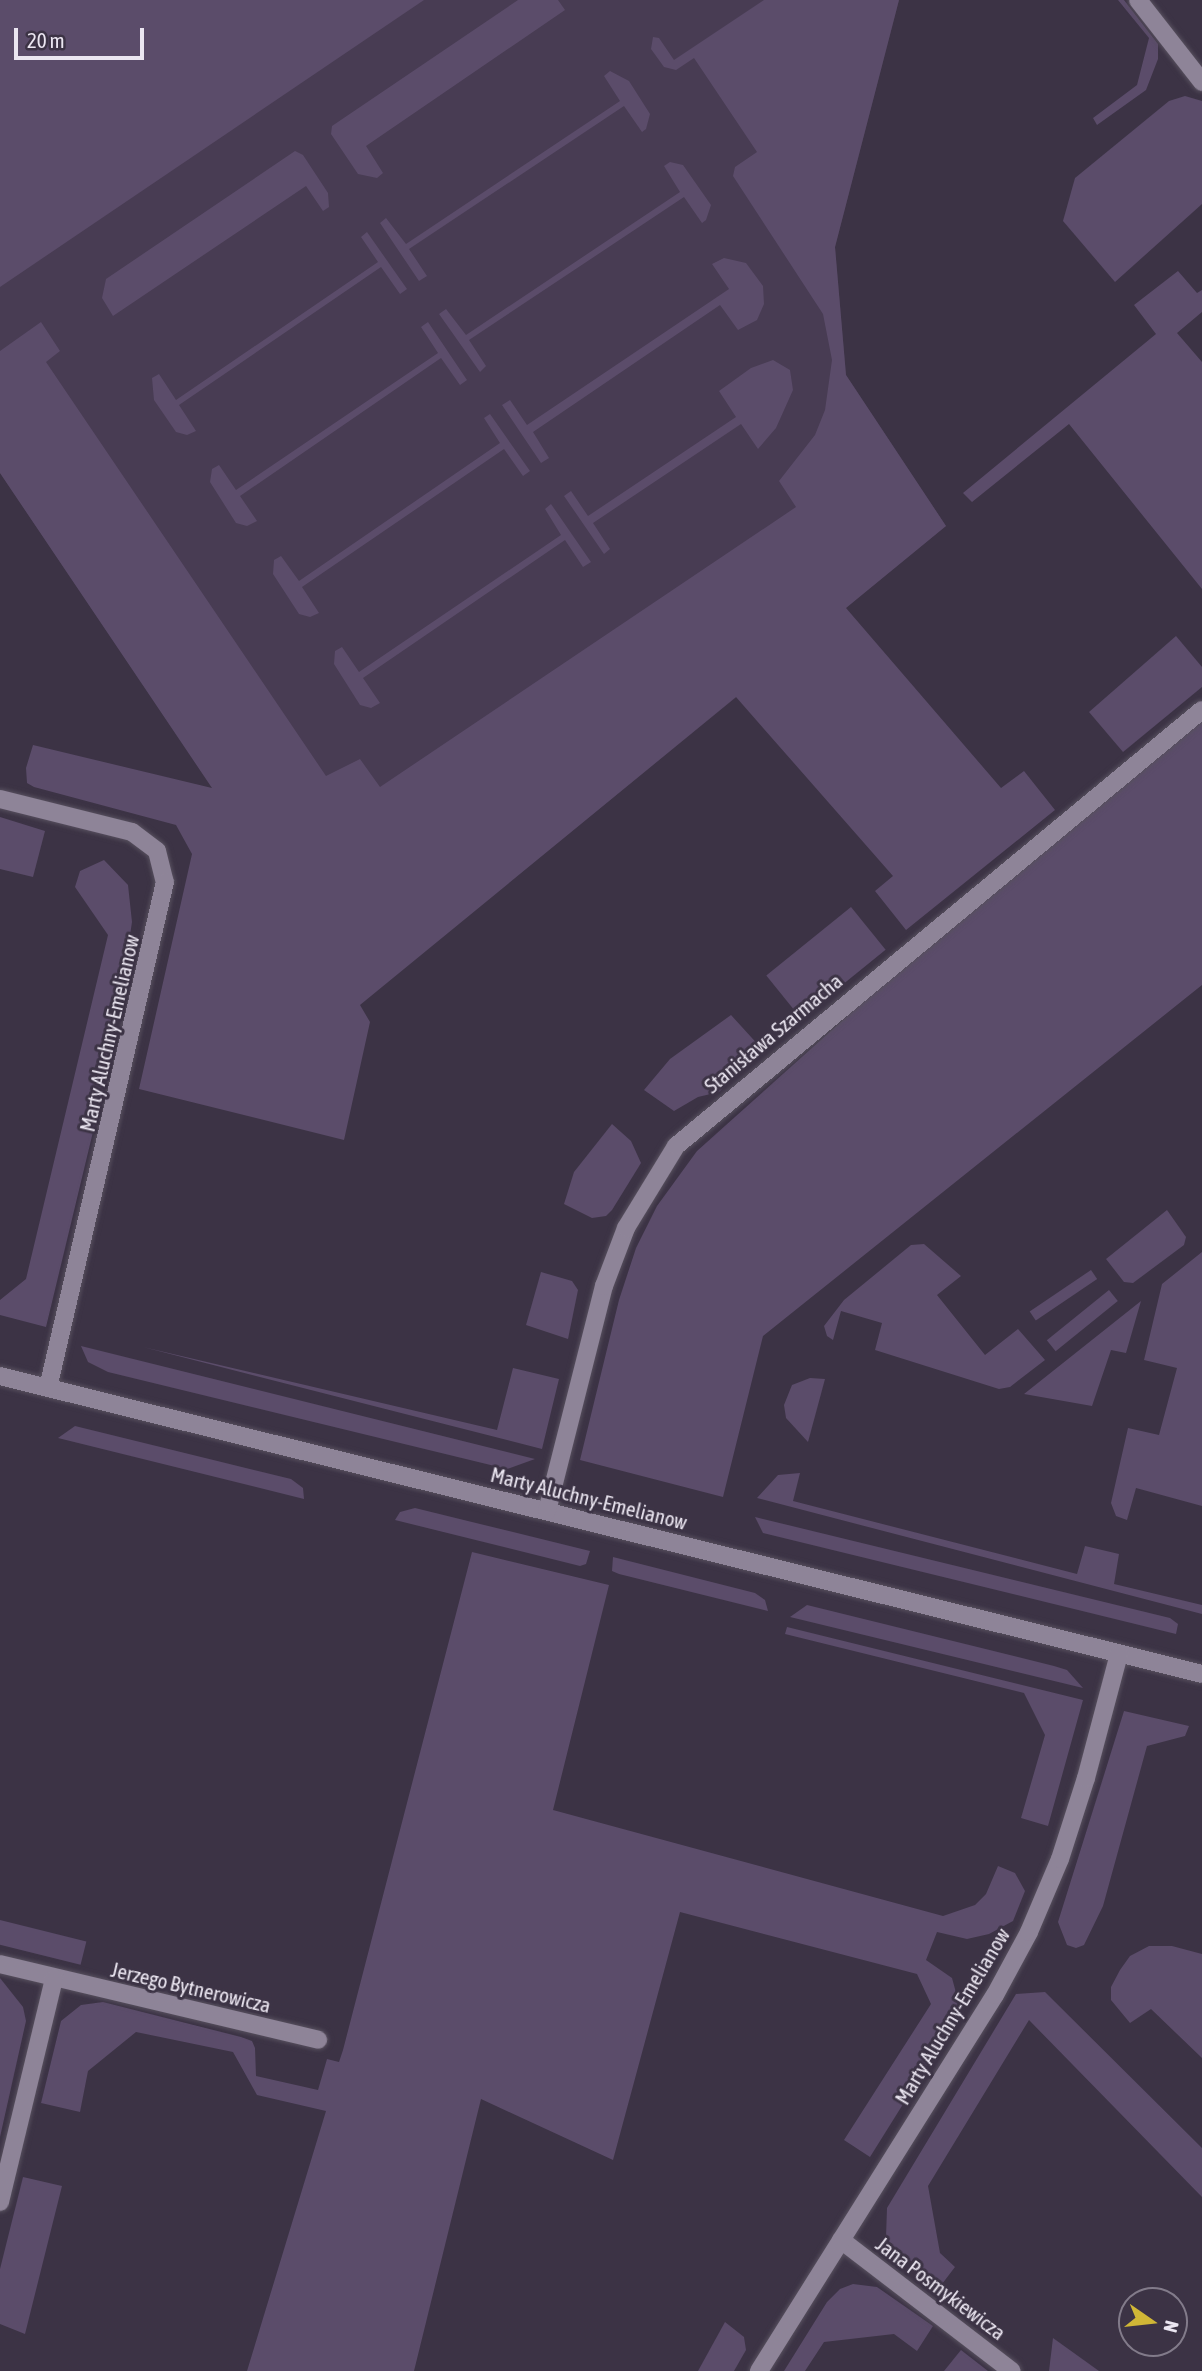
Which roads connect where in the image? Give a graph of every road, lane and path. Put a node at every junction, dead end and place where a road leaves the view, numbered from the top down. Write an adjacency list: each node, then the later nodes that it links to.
1 (1138, 0): 2 (street)
2 (1202, 82)
3 (1202, 710): 7 (street, Stanisława Szarmacha)
4 (0, 799): 6 (street, Marty Aluchny-Emelianow)
5 (0, 1377): 6 (street, Marty Aluchny-Emelianow)
6 (48, 1388): 7 (street, Marty Aluchny-Emelianow)
7 (547, 1511): 8 (street, Marty Aluchny-Emelianow)
8 (1119, 1654): 9 (street, Marty Aluchny-Emelianow); 14 (street, Marty Aluchny-Emelianow)
9 (1202, 1674)
10 (0, 1964): 11 (street, Jerzego Bytnerowicza)
11 (54, 1978): 12 (street, Jerzego Bytnerowicza); 13 (street)
12 (318, 2040)
13 (0, 2202)
14 (841, 2240): 15 (street, Marty Aluchny-Emelianow); 16 (street, Jana Posmykiewicza)
15 (759, 2371)
16 (1012, 2371)

